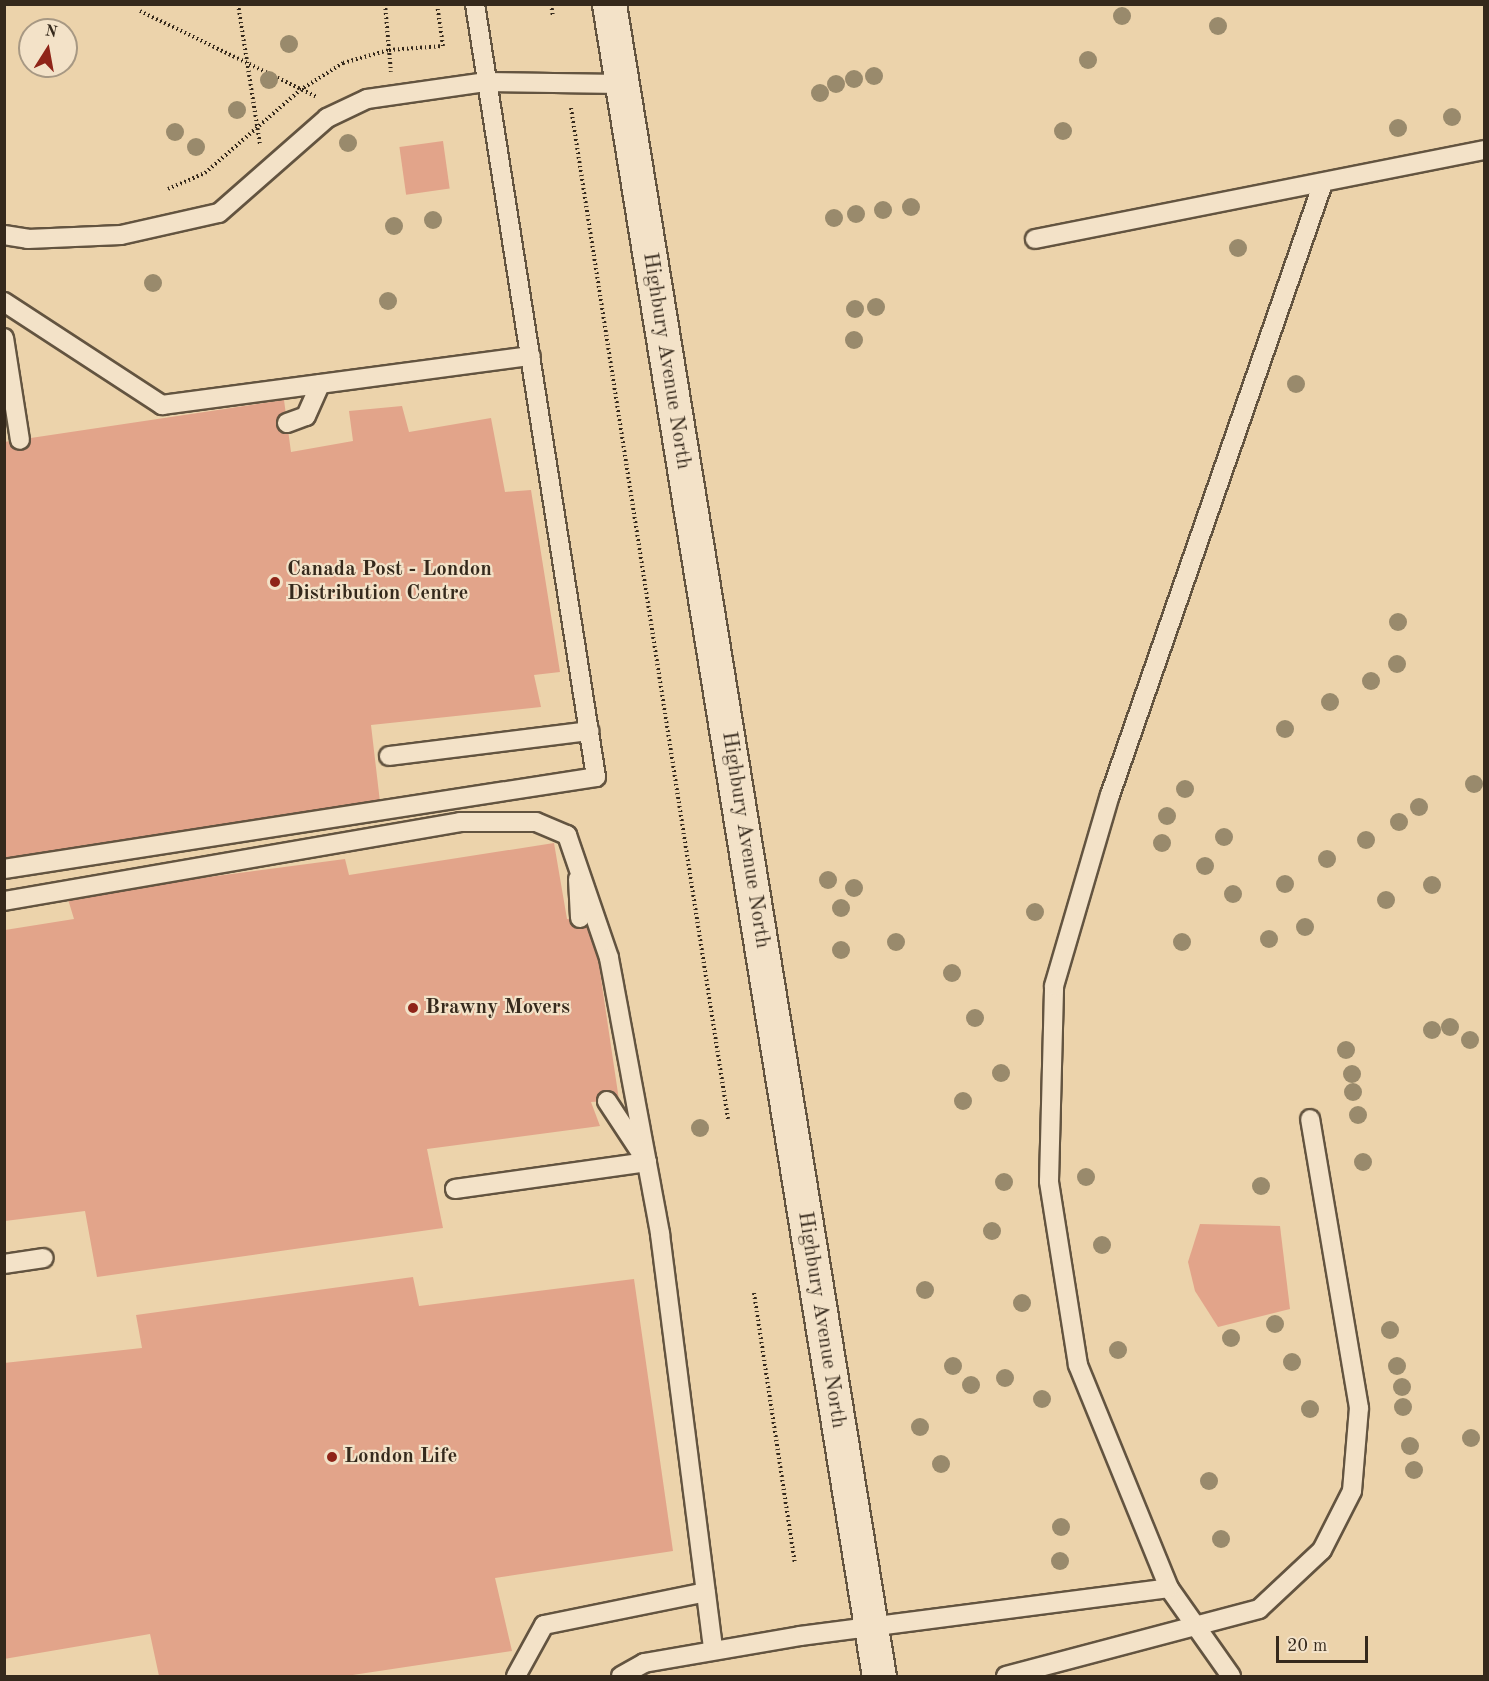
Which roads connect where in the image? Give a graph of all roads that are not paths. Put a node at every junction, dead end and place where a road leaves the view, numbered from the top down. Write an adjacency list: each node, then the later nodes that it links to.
1 (475, 4): 3 (lane)
2 (609, 4): 4 (main road, Highbury Avenue North)
3 (487, 82): 4 (lane); 7 (lane); 11 (lane)
4 (620, 84): 29 (main road, Highbury Avenue North)
5 (1485, 150): 6 (lane)
6 (1323, 183): 8 (lane); 27 (lane)
7 (4, 235)
8 (1035, 239)
9 (4, 302): 12 (lane)
10 (4, 338): 14 (lane)
11 (531, 356): 12 (lane); 15 (lane)
12 (320, 384): 13 (lane)
13 (287, 423)
14 (20, 440)
15 (590, 731): 16 (lane); 18 (lane)
16 (389, 756)
17 (578, 859): 19 (lane); 20 (lane); 23 (lane)
18 (4, 869)
19 (4, 901)
20 (580, 918)
21 (608, 1101): 23 (lane)
22 (1310, 1119): 30 (lane)
23 (647, 1162): 24 (lane); 28 (lane)
24 (455, 1189)
25 (44, 1258): 26 (lane)
26 (4, 1264)
27 (1168, 1588): 29 (lane); 30 (lane)
28 (706, 1592): 31 (lane); 32 (lane)
29 (868, 1625): 31 (lane); 34 (main road, Highbury Avenue North)
30 (1198, 1628): 35 (lane); 36 (lane)
31 (713, 1650): 33 (lane)
32 (516, 1677)
33 (621, 1677)
34 (879, 1677)
35 (1006, 1677)
36 (1231, 1677)

